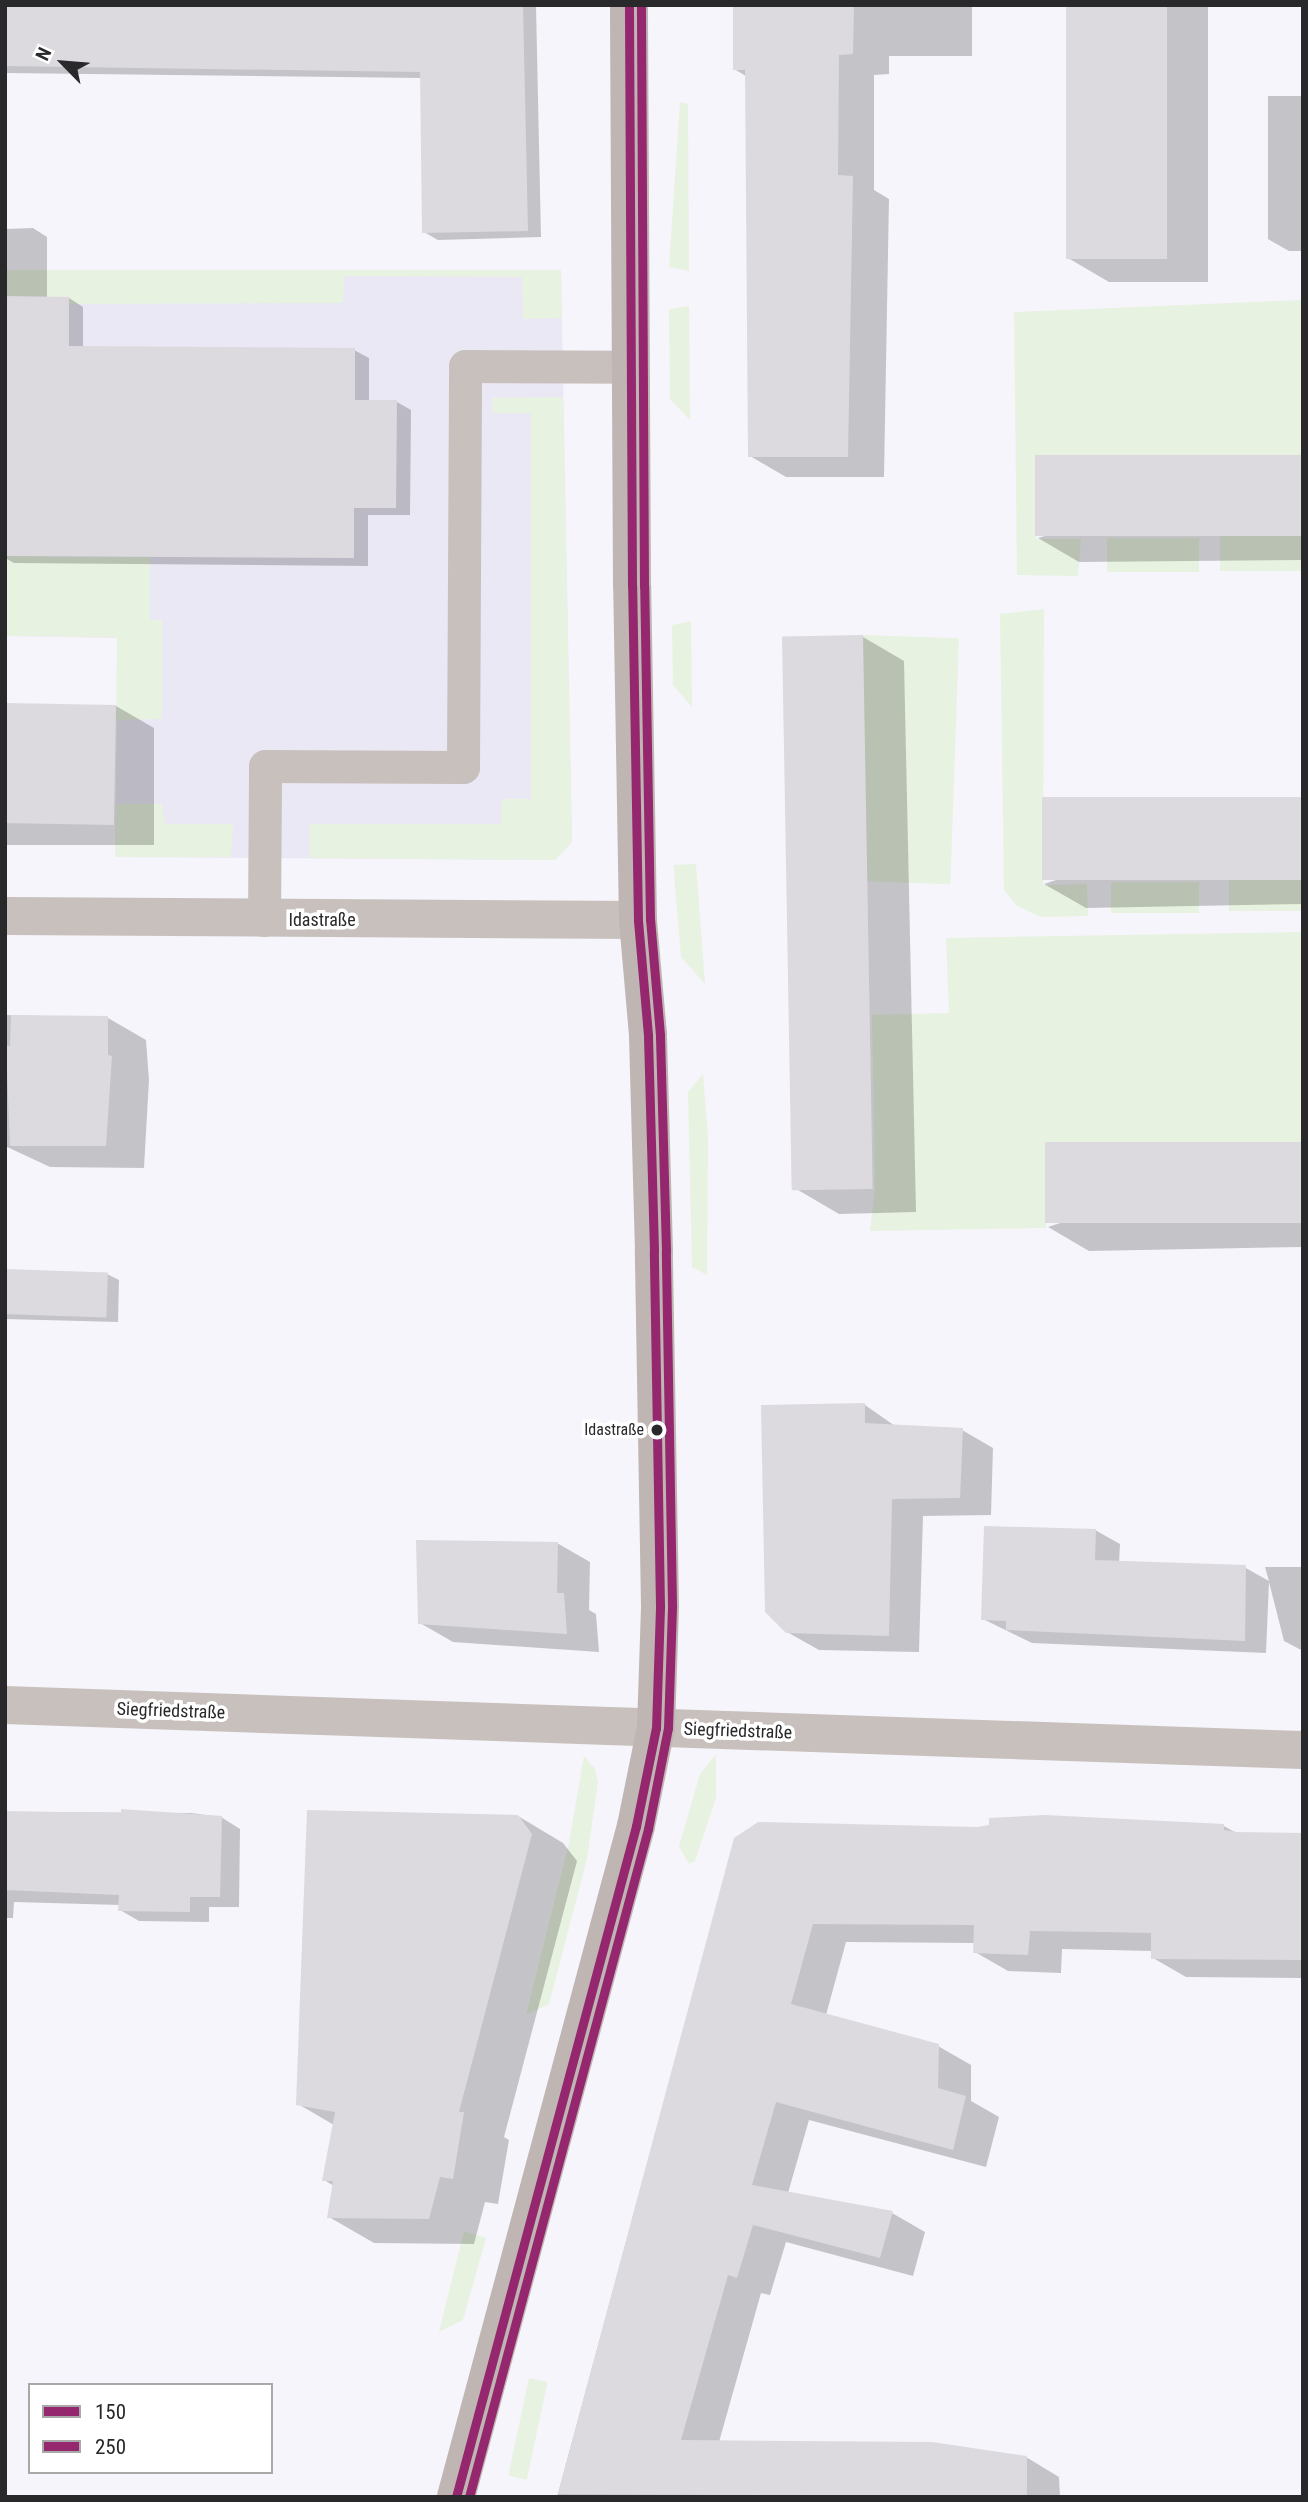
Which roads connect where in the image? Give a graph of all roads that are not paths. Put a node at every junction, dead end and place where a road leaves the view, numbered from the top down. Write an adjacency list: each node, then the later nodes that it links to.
1 (629, 5): 2 (main road)
2 (632, 367): 4 (lane); 5 (main road)
3 (5, 916): 4 (street, Idastraße)
4 (264, 920): 5 (street, Idastraße)
5 (638, 920): 7 (main road)
6 (5, 1705): 7 (street, Siegfriedstraße)
7 (656, 1728): 8 (street, Siegfriedstraße); 9 (main road)
8 (1303, 1750)
9 (456, 2497)

